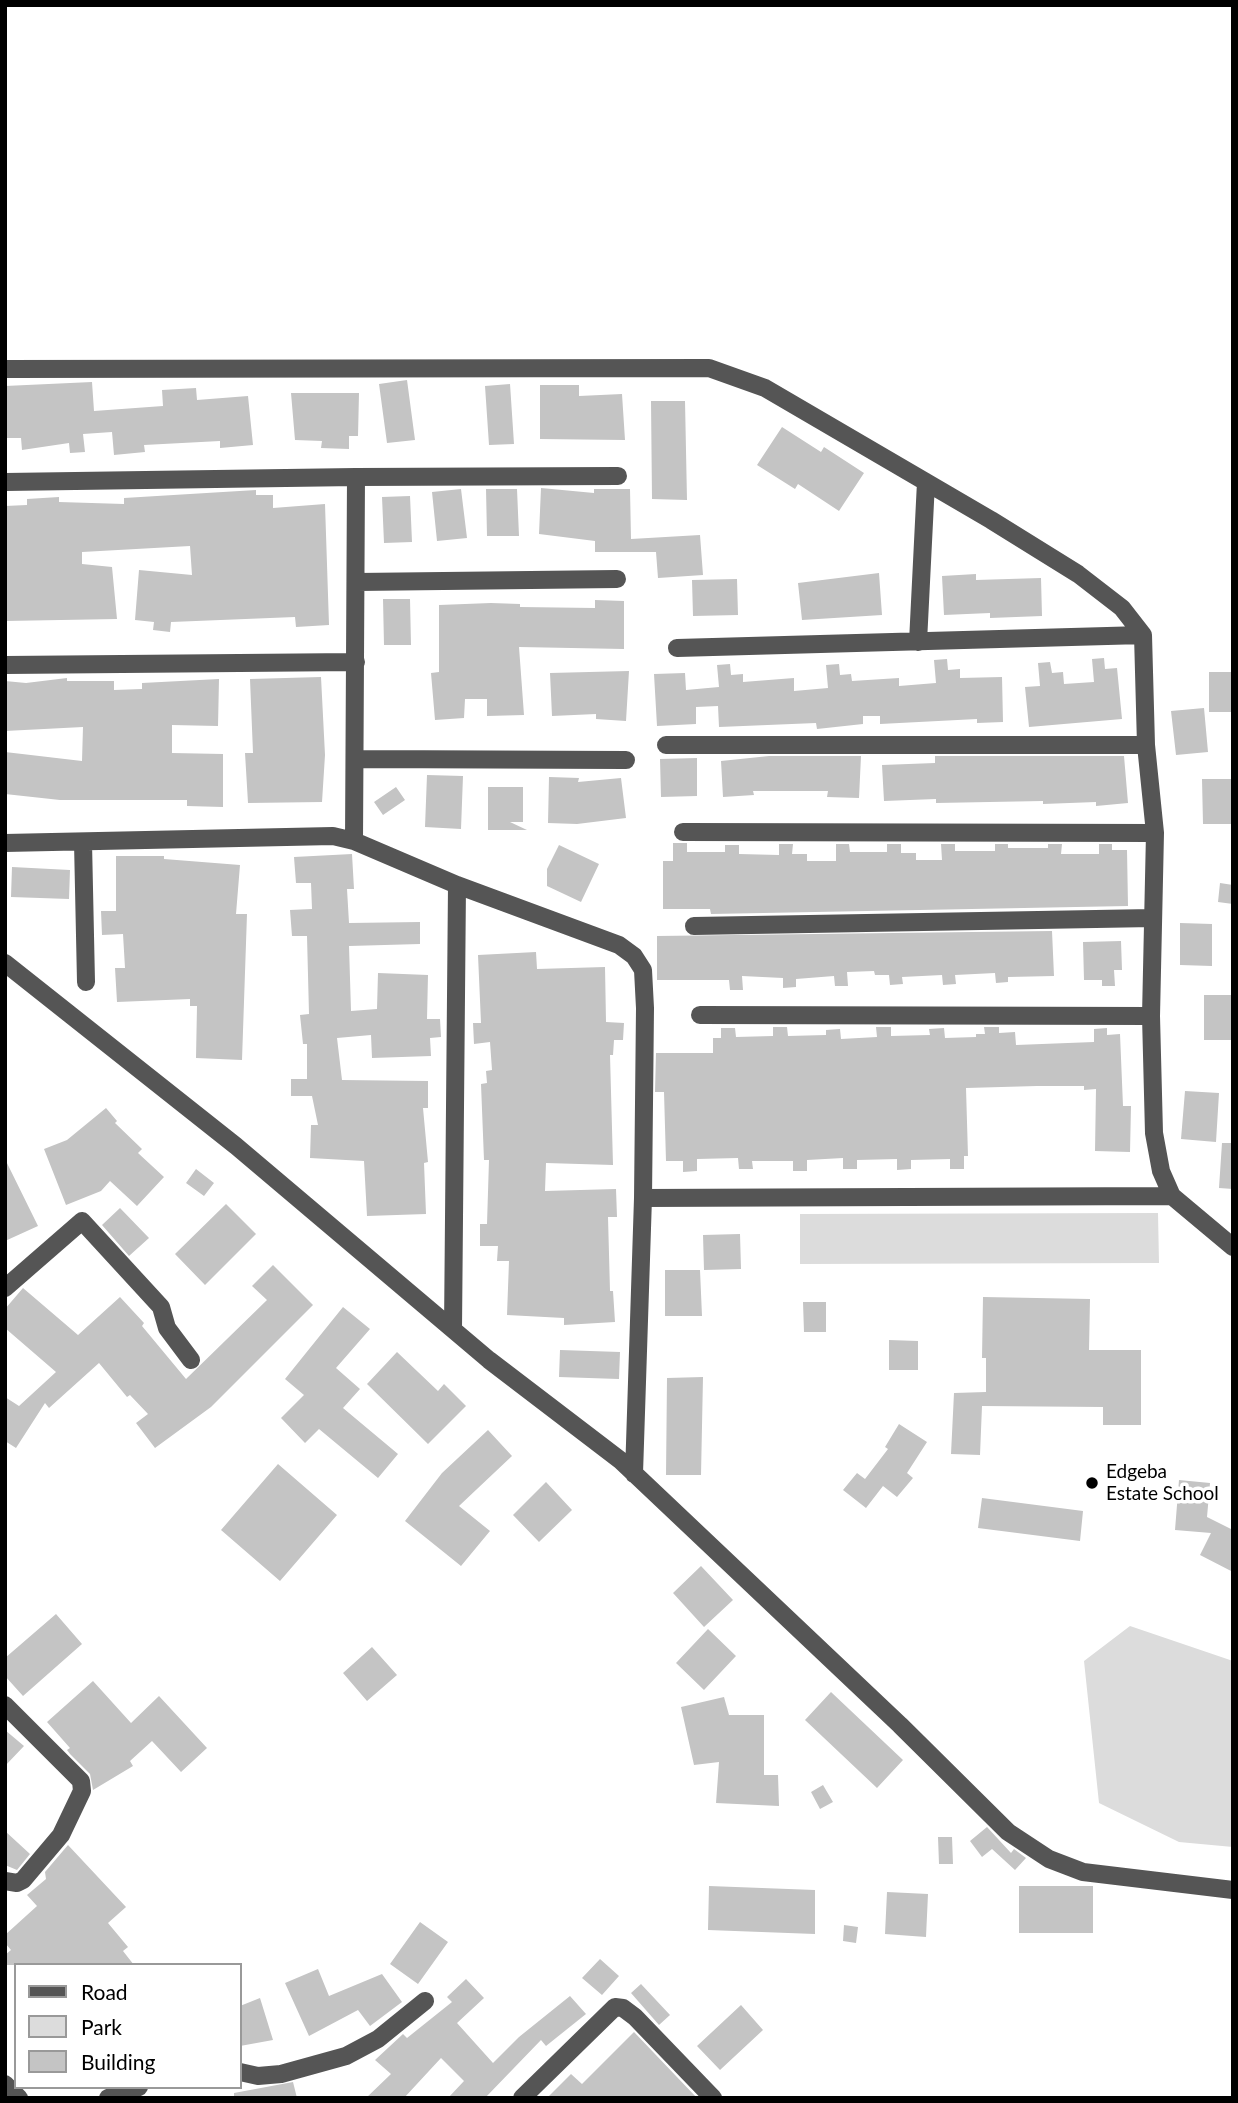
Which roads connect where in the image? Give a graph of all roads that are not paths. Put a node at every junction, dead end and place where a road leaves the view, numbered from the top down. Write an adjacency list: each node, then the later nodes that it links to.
1 (5, 369): 5 (street)
2 (618, 476): 3 (street)
3 (356, 477): 4 (street); 7 (street)
4 (5, 482)
5 (926, 482): 8 (street); 9 (street)
6 (617, 579): 7 (street)
7 (356, 582): 11 (street)
8 (1143, 635): 9 (street); 14 (street)
9 (918, 642): 10 (street)
10 (677, 648)
11 (356, 662): 12 (street); 15 (street)
12 (5, 665)
13 (666, 745): 14 (street)
14 (1146, 745): 18 (street)
15 (355, 759): 16 (street); 19 (street)
16 (626, 760)
17 (683, 832): 18 (street)
18 (1155, 834): 23 (street)
19 (354, 841): 20 (street); 22 (street)
20 (83, 842): 21 (street); 26 (street)
21 (5, 843)
22 (457, 885): 30 (street); 33 (street)
23 (1153, 918): 24 (street); 28 (street)
24 (694, 926)
25 (5, 963): 33 (street)
26 (86, 982)
27 (700, 1015): 28 (street)
28 (1151, 1016): 29 (street)
29 (1172, 1196): 30 (street); 31 (street)
30 (643, 1199): 35 (street)
31 (1233, 1247)
32 (5, 1288): 34 (street)
33 (453, 1329): 35 (street)
34 (191, 1360)
35 (634, 1474): 38 (street)
36 (5, 1705): 37 (street)
37 (5, 1881)
38 (1233, 1890)
39 (425, 2001): 40 (street)
40 (242, 2073)
41 (5, 2084): 43 (street)
42 (133, 2089): 44 (street)
43 (19, 2098)
44 (108, 2098)
45 (522, 2098): 46 (street)
46 (713, 2098)

